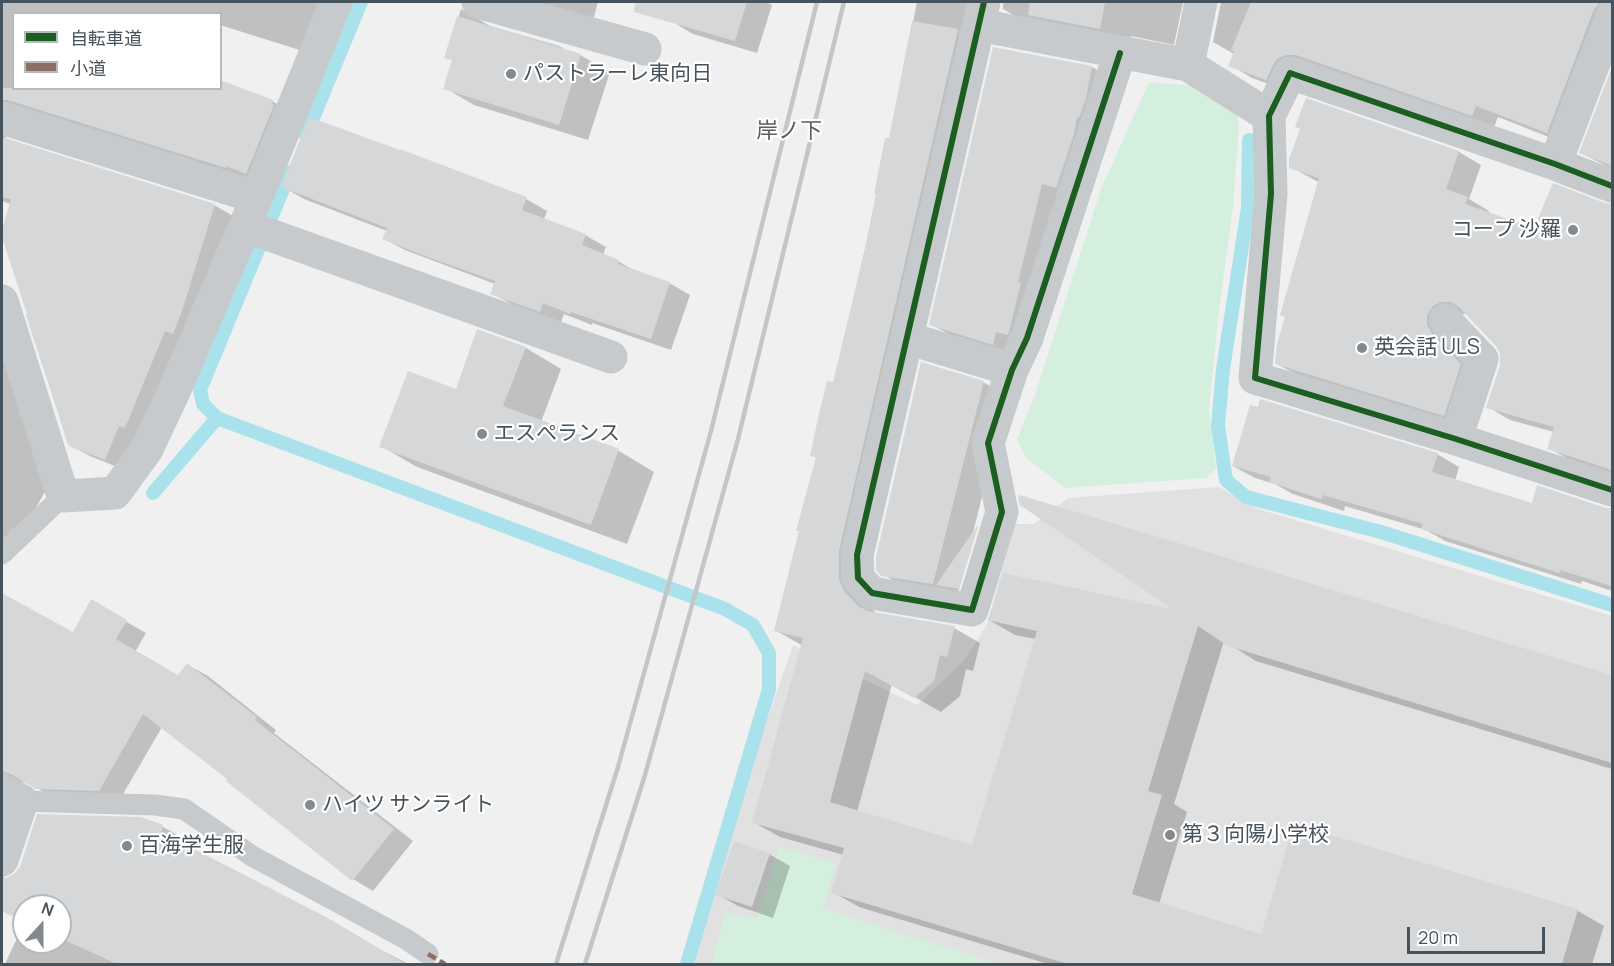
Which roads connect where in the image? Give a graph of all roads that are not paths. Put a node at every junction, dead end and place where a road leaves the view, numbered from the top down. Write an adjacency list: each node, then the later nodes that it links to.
1 (336, 2): 13 (street)
2 (478, 2): 6 (street)
3 (1201, 2): 8 (street)
4 (981, 13): 7 (street); 16 (street)
5 (1612, 16): 11 (street)
6 (645, 49)
7 (1120, 53): 8 (street); 18 (street)
8 (1188, 65): 9 (street)
9 (1269, 116): 11 (street); 19 (street)
10 (2, 118): 13 (street)
11 (1555, 164): 12 (street)
12 (1612, 186)
13 (250, 211): 17 (street); 21 (street)
14 (2, 301): 21 (street)
15 (1445, 320): 19 (street)
16 (907, 338): 18 (street); 18 (street)
17 (611, 357)
18 (1012, 370)
19 (1456, 439): 20 (street)
20 (1612, 490)
21 (63, 496): 22 (lane)
22 (2, 552)
23 (12, 796): 24 (street); 25 (lane)
24 (2, 860)
25 (428, 954)

